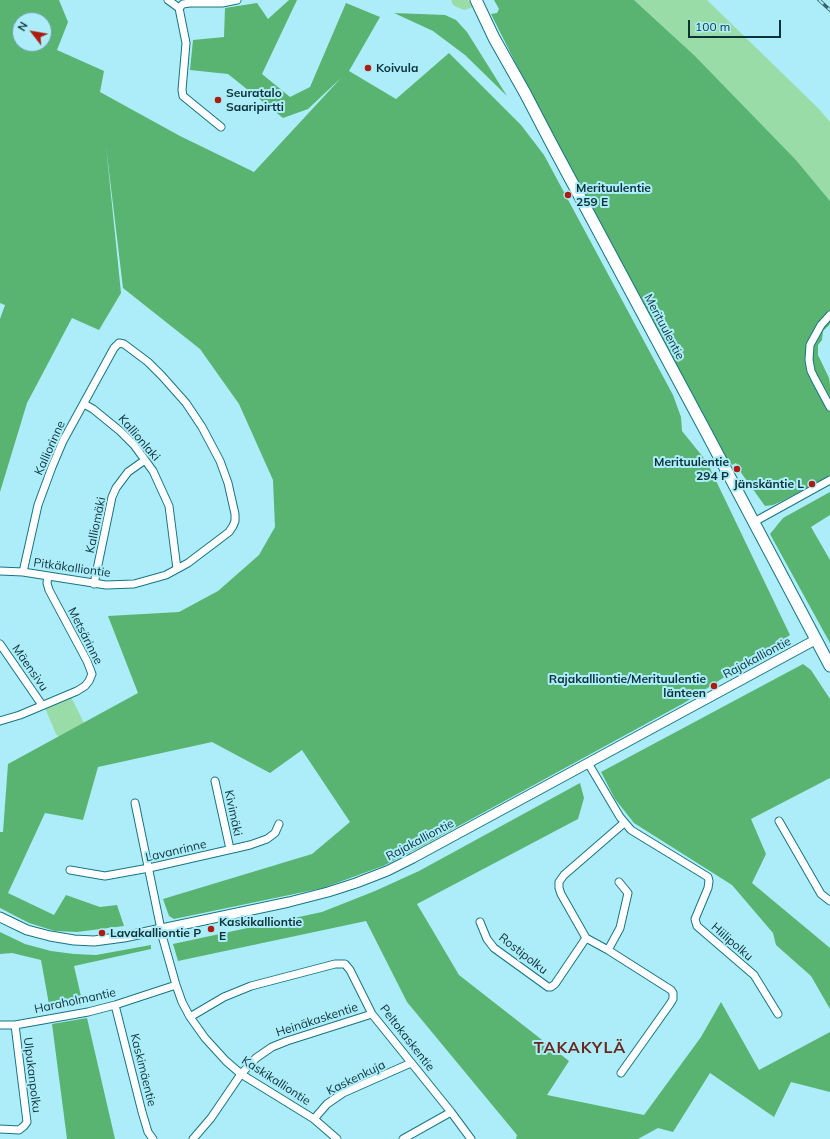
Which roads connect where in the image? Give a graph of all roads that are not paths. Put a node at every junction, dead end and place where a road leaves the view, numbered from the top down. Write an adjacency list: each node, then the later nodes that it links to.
1 (168, 0): 4 (street)
2 (237, 0): 4 (street)
3 (476, 0): 12 (main road, Merituulentie)
4 (179, 8): 5 (street)
5 (221, 127)
6 (830, 316): 9 (street)
7 (119, 343): 8 (street, Kalliorinne); 13 (street, Pitkäkalliontie)
8 (84, 404): 10 (street, Kallionlaki); 15 (street, Kalliorinne)
9 (830, 407)
10 (145, 460): 13 (street, Kallionlaki); 17 (street, Kalliomäki)
11 (830, 480): 12 (street)
12 (754, 522): 18 (main road, Merituulentie)
13 (177, 569): 17 (street, Pitkäkalliontie)
14 (0, 571): 15 (street, Pitkäkalliontie)
15 (23, 572): 16 (street, Pitkäkalliontie)
16 (48, 576): 17 (street, Pitkäkalliontie); 21 (street, Metsärinne)
17 (94, 584)
18 (815, 640): 20 (main road, Merituulentie); 23 (street, Rajakalliontie)
19 (0, 644): 21 (street, Mäensivu)
20 (830, 666)
21 (42, 705): 22 (street, Metsärinne)
22 (0, 721)
23 (588, 763): 28 (street); 36 (street, Rajakalliontie)
24 (215, 781): 29 (street, Kivimäki)
25 (135, 803): 30 (street, Kaskikalliontie)
26 (779, 821): 33 (street)
27 (279, 824): 29 (street, Lavanrinne)
28 (624, 824): 37 (street); 42 (street, Hiilipolku)
29 (230, 849): 30 (street, Lavanrinne)
30 (149, 868): 31 (street, Lavanrinne); 36 (street, Kaskikalliontie)
31 (70, 870)
32 (619, 882): 38 (street)
33 (830, 901)
34 (0, 917): 36 (street, Rajakalliontie)
35 (480, 922): 37 (street, Rostipolku)
36 (161, 929): 39 (street, Kaskikalliontie)
37 (586, 938): 38 (street)
38 (608, 950): 47 (street)
39 (176, 985): 40 (street, Haraholmantie); 43 (street, Kaskikalliontie)
40 (115, 1005): 45 (street, Haraholmantie); 52 (street, Kaskimäentie)
41 (372, 1014): 43 (street, Peltokaskentie); 46 (street, Peltokaskentie); 48 (street, Heinäkaskentie)
42 (778, 1014)
43 (190, 1017): 48 (street, Kaskikalliontie)
44 (0, 1025): 45 (street, Haraholmantie)
45 (14, 1025): 51 (street, Ulpukanpolku)
46 (411, 1063): 49 (street, Peltokaskentie); 50 (street, Kaskenkuja)
47 (621, 1073)
48 (241, 1074): 50 (street, Kaskikalliontie); 53 (street, Heinäkaskentie)
49 (451, 1112): 55 (street); 56 (street, Peltokaskentie)
50 (314, 1119): 54 (street, Kaskikalliontie)
51 (0, 1129)
52 (153, 1139)
53 (193, 1139)
54 (337, 1139)
55 (403, 1139)
56 (471, 1139)

